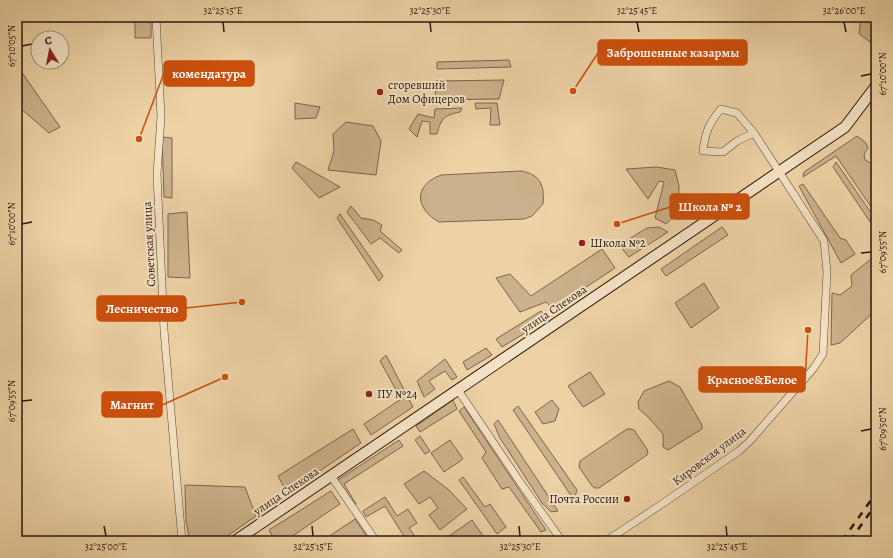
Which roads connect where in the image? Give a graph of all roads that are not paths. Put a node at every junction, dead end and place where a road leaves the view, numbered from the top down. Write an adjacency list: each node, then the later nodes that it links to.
1 (156, 17): 7 (street, Советская улица)
2 (876, 86): 4 (main road, улица Спекова)
3 (754, 133): 3 (street, Кировская улица); 4 (street, Кировская улица)
4 (778, 172): 5 (main road, улица Спекова); 11 (street, Кировская улица)
5 (458, 390): 6 (main road, улица Спекова); 10 (street)
6 (331, 476): 8 (main road, улица Спекова); 9 (street)
7 (182, 541)
8 (235, 541)
9 (376, 541)
10 (562, 541)
11 (606, 541)

